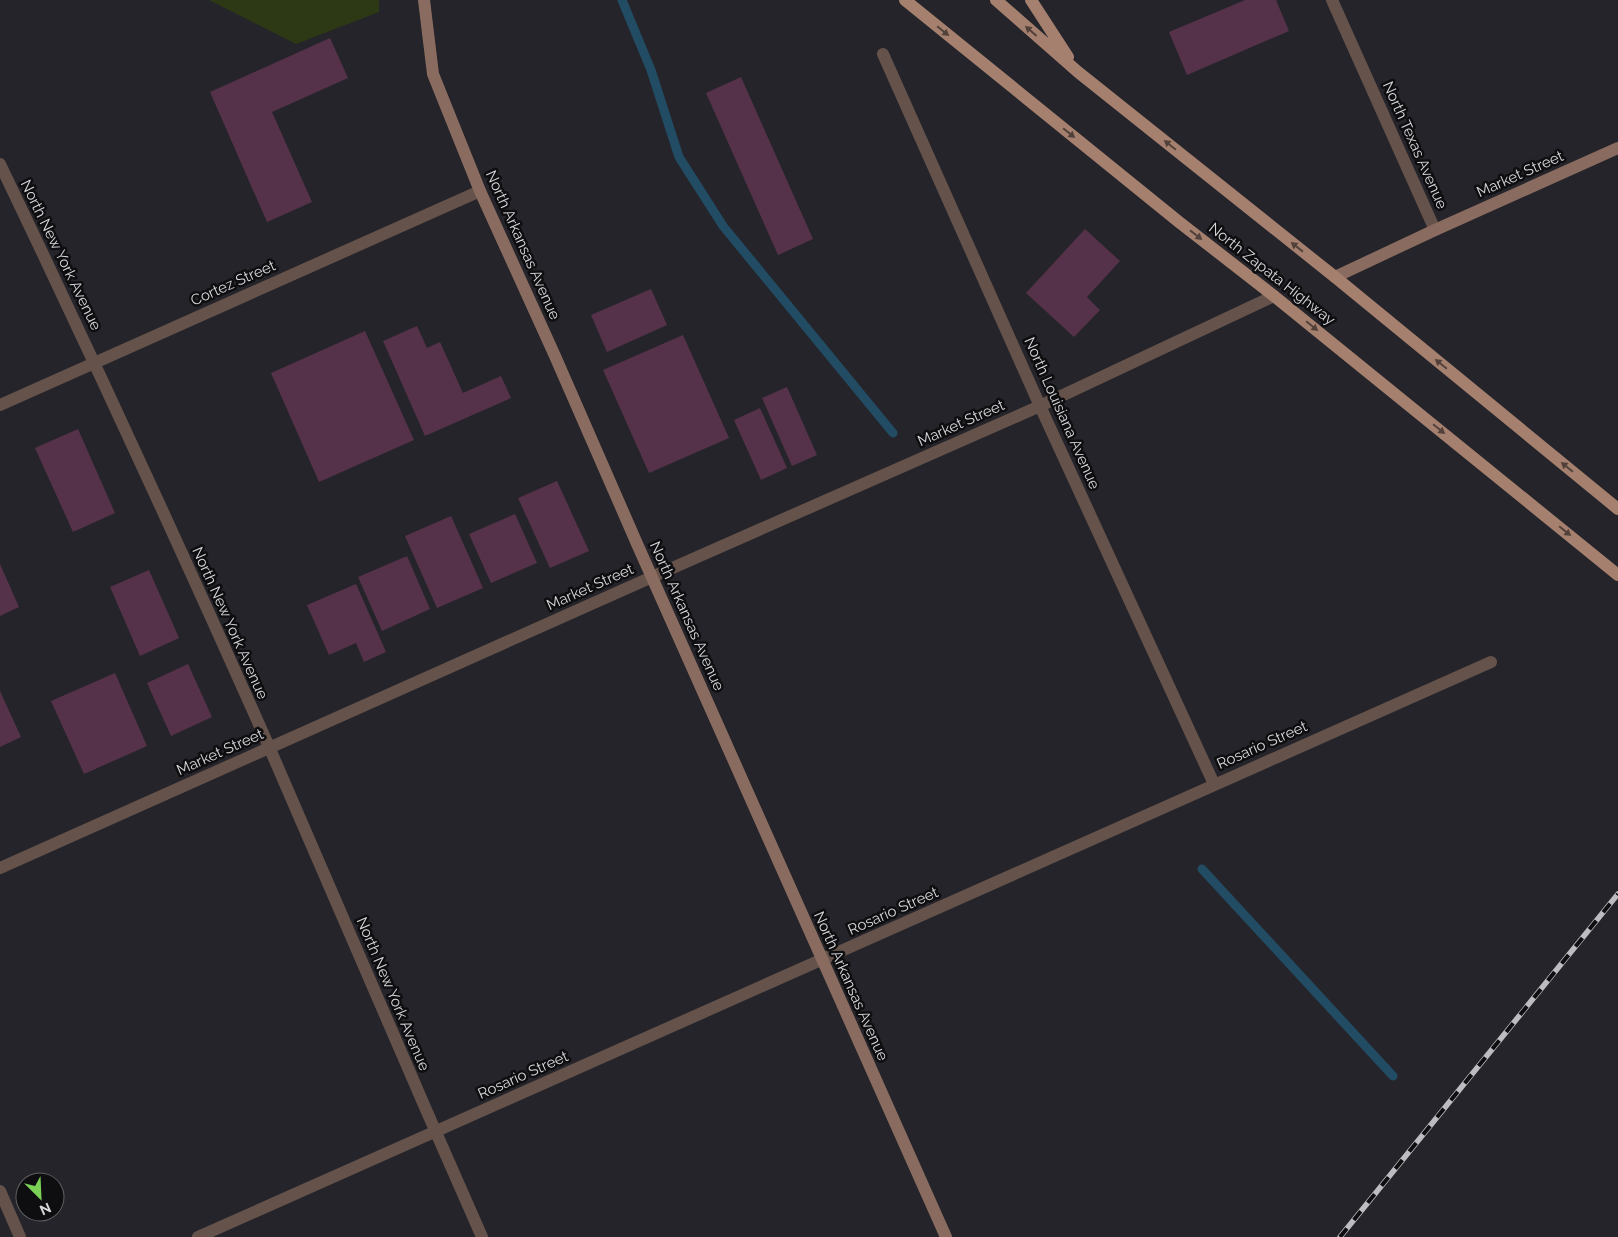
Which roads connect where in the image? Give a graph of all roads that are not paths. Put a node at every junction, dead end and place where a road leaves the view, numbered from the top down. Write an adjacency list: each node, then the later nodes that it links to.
1 (424, 0): 10 (main road, North Arkansas Avenue)
2 (905, 0): 13 (main road, North Zapata Highway, one-way to 13)
3 (996, 0): 7 (main road, one-way to 3)
4 (1031, 0): 7 (main road)
5 (1332, 0): 11 (street, North Texas Avenue)
6 (884, 54): 16 (street, North Louisiana Avenue)
7 (1078, 72): 12 (main road, one-way to 7)
8 (1618, 148): 11 (main road, Market Street)
9 (0, 164): 14 (street, North New York Avenue)
10 (480, 191): 14 (street, Cortez Street); 19 (main road, North Arkansas Avenue)
11 (1435, 230): 12 (main road, North Texas Avenue)
12 (1335, 277): 17 (main road, one-way to 12)
13 (1274, 296): 16 (street, Market Street); 18 (main road, North Zapata Highway, one-way to 18)
14 (95, 362): 15 (street, Cortez Street); 21 (street, North New York Avenue)
15 (0, 405)
16 (1040, 406): 19 (street, Market Street); 22 (street, North Louisiana Avenue)
17 (1618, 509)
18 (1618, 575)
19 (652, 577): 21 (street, Market Street); 24 (main road, North Arkansas Avenue)
20 (1491, 662): 22 (street, Rosario Street)
21 (269, 748): 23 (street, Market Street); 25 (street, North New York Avenue)
22 (1214, 784): 24 (street, Rosario Street)
23 (0, 868)
24 (822, 960): 25 (street, Rosario Street); 30 (main road, North Arkansas Avenue)
25 (435, 1132): 28 (street, Rosario Street); 29 (street, North New York Avenue)
26 (0, 1191): 27 (street)
27 (20, 1237)
28 (198, 1237)
29 (482, 1237)
30 (946, 1237)

